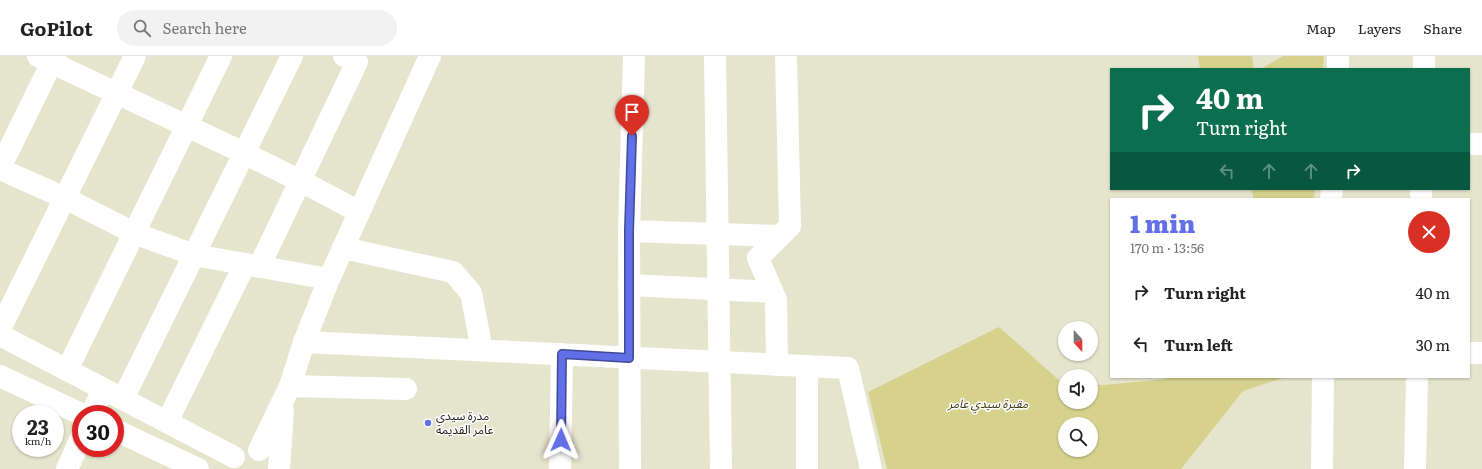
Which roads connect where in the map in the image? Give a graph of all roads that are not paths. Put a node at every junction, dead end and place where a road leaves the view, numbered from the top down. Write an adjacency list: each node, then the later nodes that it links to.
1 (135, 56): 14 (street)
2 (221, 56): 15 (street)
3 (292, 56): 18 (street)
4 (430, 56): 22 (street)
5 (634, 56): 23 (street)
6 (715, 56): 25 (street)
7 (786, 56): 26 (street)
8 (1338, 56): 12 (street)
9 (1424, 56): 13 (street)
10 (48, 58): 14 (street); 19 (street)
11 (354, 58): 20 (street)
12 (1338, 68)
13 (1424, 68)
14 (117, 92): 15 (street); 21 (street)
15 (186, 126): 18 (street); 24 (street)
16 (1470, 144): 17 (street)
17 (1482, 144)
18 (245, 152): 20 (street); 28 (street)
19 (0, 168): 21 (street)
20 (301, 180): 22 (street); 29 (street)
21 (65, 198): 24 (street); 34 (street)
22 (359, 212): 27 (street)
23 (629, 231): 25 (street); 31 (street)
24 (134, 233): 28 (street); 45 (street)
25 (717, 234): 26 (street); 32 (street)
26 (780, 236): 33 (street)
27 (343, 248): 30 (street); 37 (street)
28 (194, 255): 29 (street); 52 (street)
29 (252, 265): 30 (street); 55 (street)
30 (329, 280): 36 (street)
31 (629, 285): 32 (street); 41 (street)
32 (718, 289): 33 (street); 42 (street)
33 (772, 292): 43 (street)
34 (0, 330)
35 (0, 335): 45 (street)
36 (304, 342): 37 (street); 51 (street)
37 (482, 350): 40 (street)
38 (1470, 353): 39 (street)
39 (1482, 353)
40 (562, 354): 41 (street); 63 (street)
41 (629, 358): 42 (street); 64 (street)
42 (719, 362): 43 (street); 65 (street)
43 (777, 364): 44 (street)
44 (807, 366): 66 (street); 67 (street)
45 (67, 370): 49 (street)
46 (0, 376): 54 (street)
47 (1323, 378): 68 (street)
48 (1417, 378): 69 (street)
49 (103, 389): 52 (street); 53 (street)
50 (406, 389): 51 (street)
51 (286, 392): 57 (street); 62 (street)
52 (123, 399): 55 (street)
53 (96, 405)
54 (72, 410)
55 (167, 422): 59 (street)
56 (124, 434): 61 (street)
57 (259, 450): 59 (street); 62 (street)
58 (73, 457): 60 (street)
59 (231, 463)
60 (68, 469)
61 (198, 469)
62 (278, 469)
63 (560, 469)
64 (630, 469)
65 (721, 469)
66 (807, 469)
67 (871, 469)
68 (1322, 469)
69 (1415, 469)

